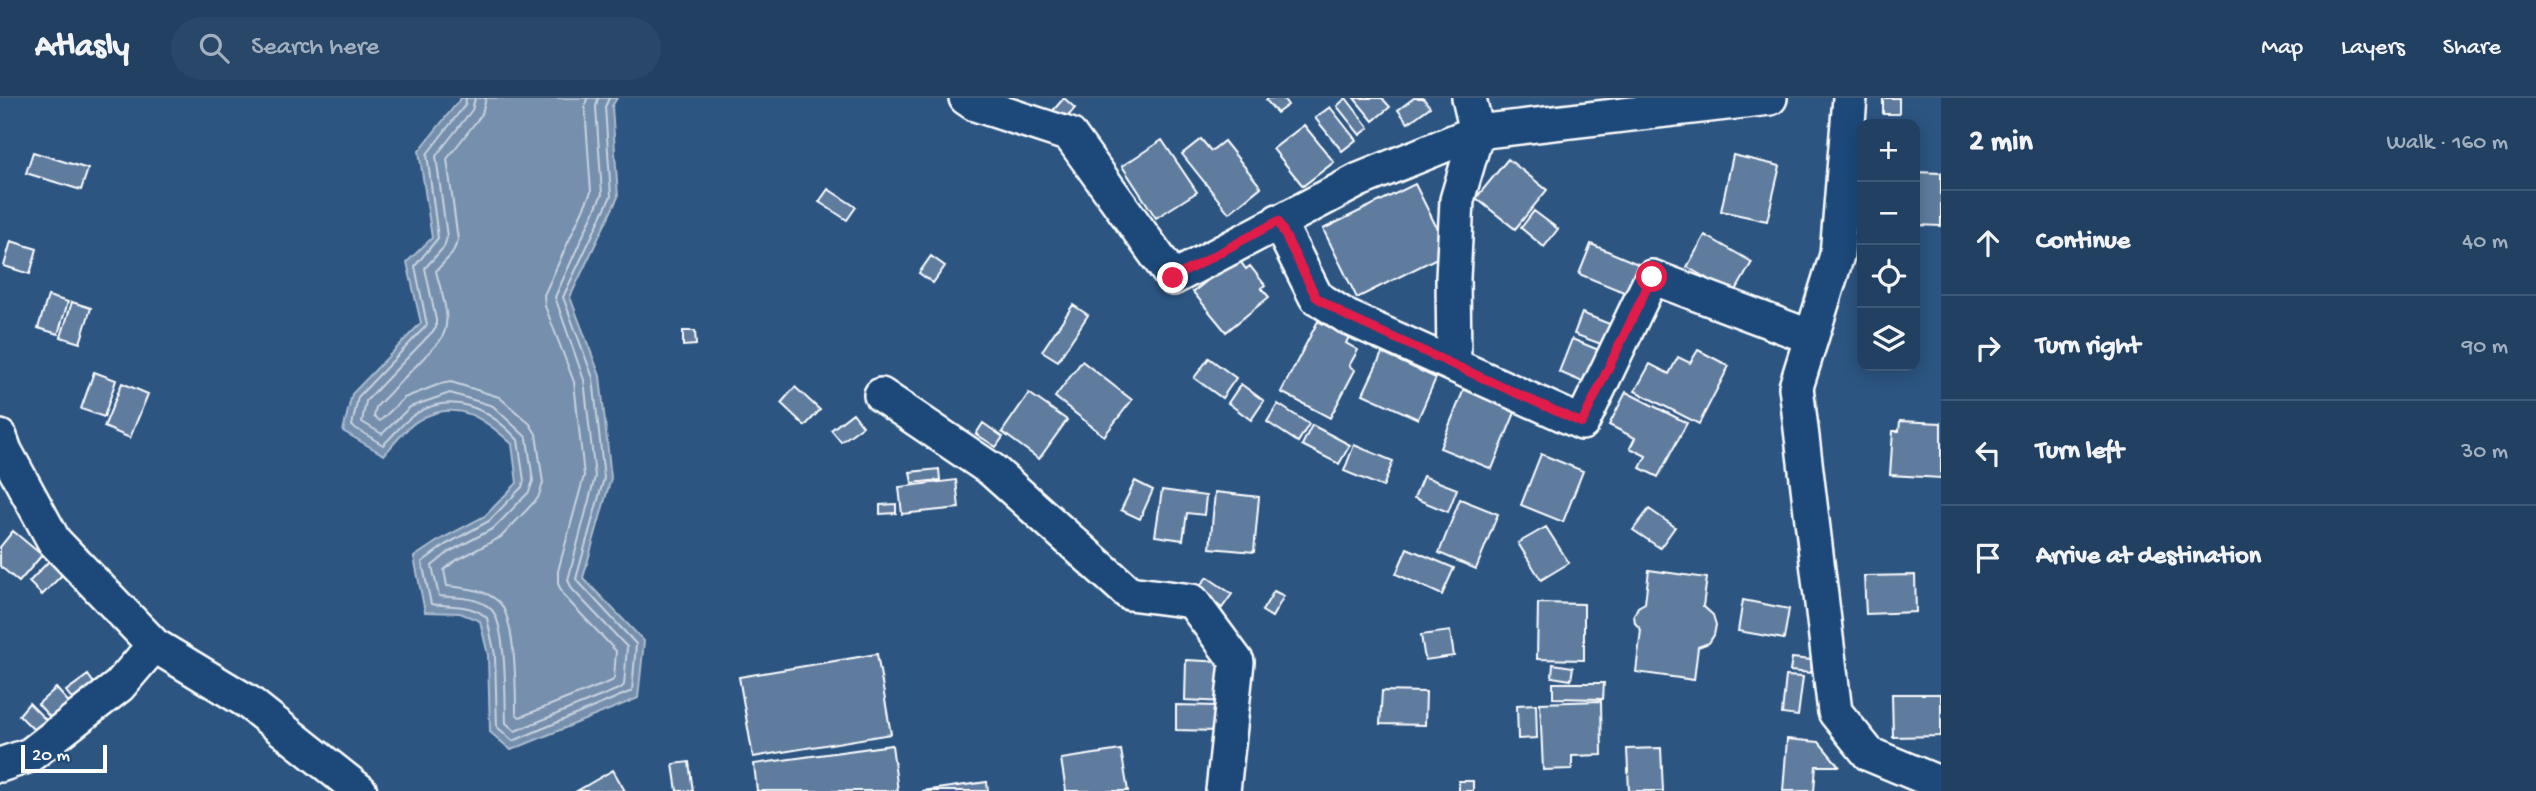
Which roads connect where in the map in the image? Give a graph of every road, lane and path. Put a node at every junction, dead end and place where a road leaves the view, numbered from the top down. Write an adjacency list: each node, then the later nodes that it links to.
1 (966, 98): 7 (street)
2 (1445, 98): 6 (street)
3 (1469, 98): 6 (street)
4 (1770, 98): 6 (street)
5 (1850, 98): 8 (street)
6 (1477, 131): 7 (street); 9 (street)
7 (1278, 221): 9 (street)
8 (1811, 337): 9 (street); 14 (street)
9 (1454, 364)
10 (881, 395): 16 (street)
11 (0, 437): 12 (street)
12 (154, 645): 13 (street); 15 (street)
13 (0, 765)
14 (1941, 784)
15 (360, 791)
16 (1223, 791)

